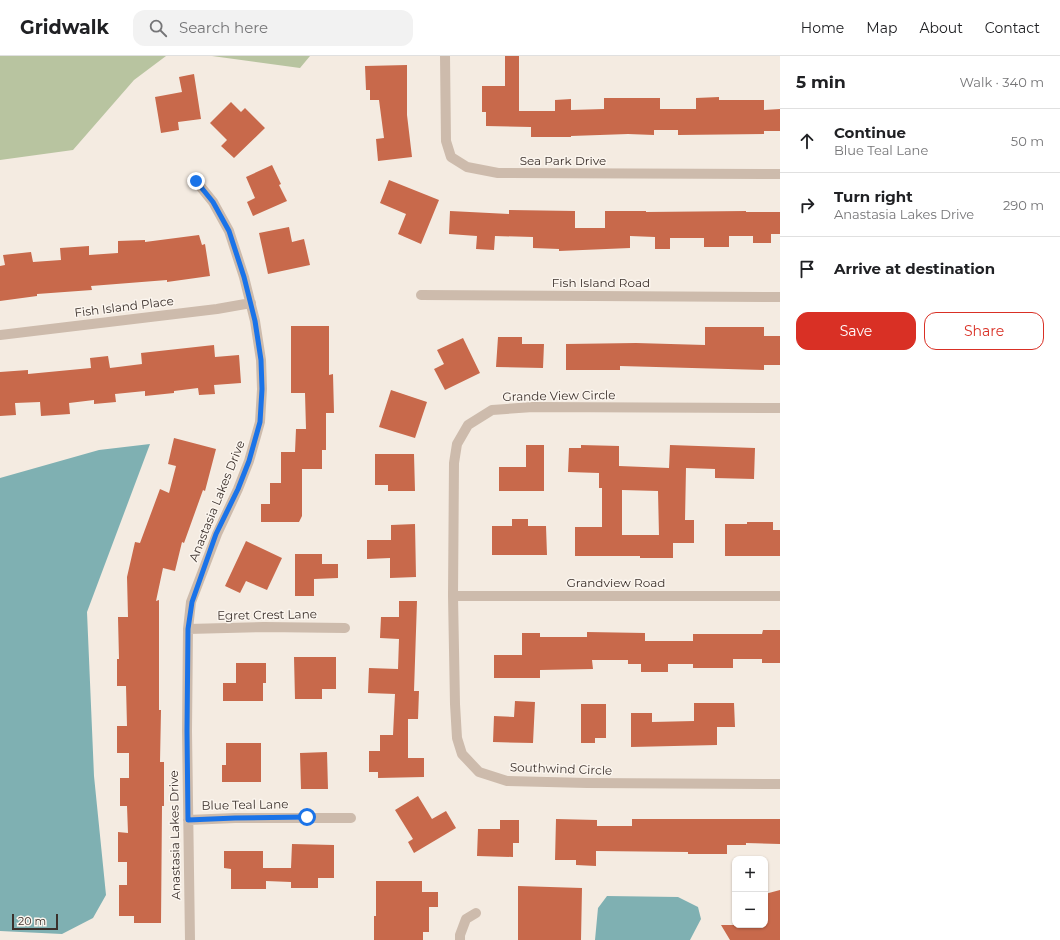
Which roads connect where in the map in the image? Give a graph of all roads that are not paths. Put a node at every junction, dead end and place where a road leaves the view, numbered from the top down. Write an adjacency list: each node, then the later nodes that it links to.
1 (445, 56): 2 (street, Sea Park Drive)
2 (780, 174)
3 (196, 181): 6 (street, Anastasia Lakes Drive)
4 (421, 295): 5 (street, Fish Island Road)
5 (780, 297)
6 (251, 303): 7 (street, Fish Island Place); 12 (street, Anastasia Lakes Drive)
7 (0, 335)
8 (780, 408): 9 (street, Grande View Circle)
9 (453, 596): 10 (street, Grandview Road); 13 (street, Southwind Circle)
10 (780, 596)
11 (345, 628): 12 (street, Egret Crest Lane)
12 (188, 629): 15 (street, Anastasia Lakes Drive)
13 (780, 784)
14 (351, 818): 15 (street, Blue Teal Lane)
15 (188, 820): 17 (street, Anastasia Lakes Drive)
16 (476, 913): 18 (street)
17 (190, 940)
18 (460, 940)

